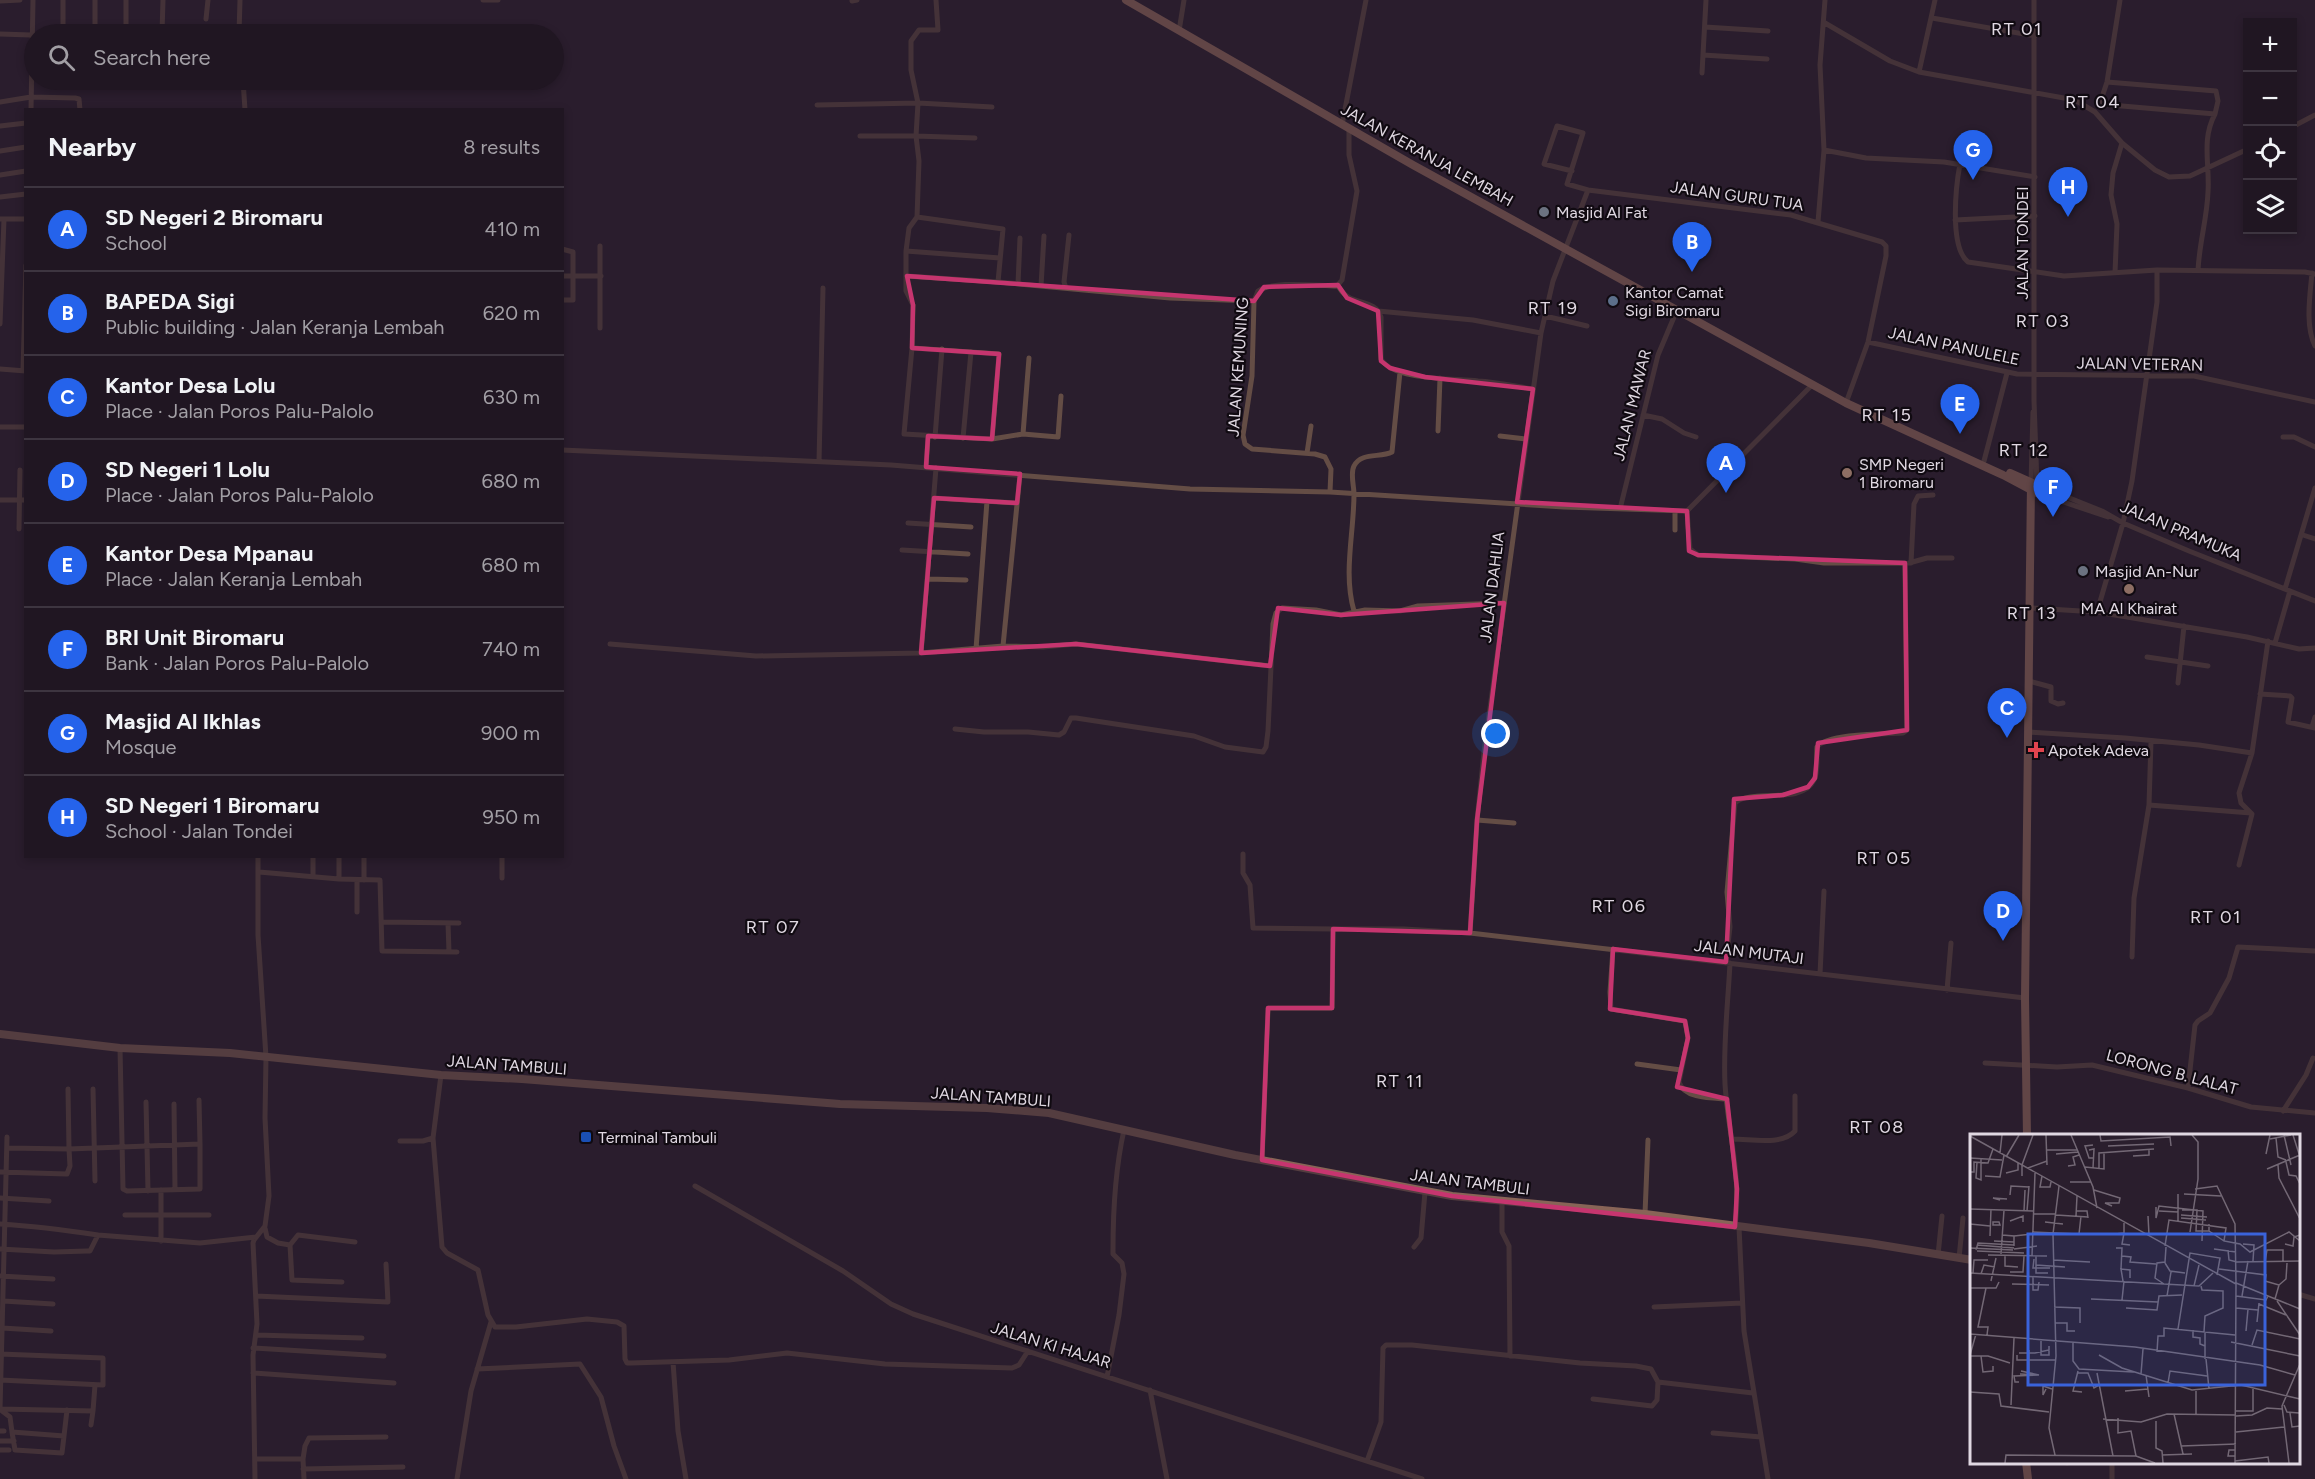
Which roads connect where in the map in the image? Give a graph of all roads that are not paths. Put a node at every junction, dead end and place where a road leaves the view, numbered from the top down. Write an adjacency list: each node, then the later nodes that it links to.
1 (20, 0): 21 (street)
2 (33, 0): 26 (street)
3 (63, 0): 27 (street)
4 (95, 0): 28 (street)
5 (126, 0): 29 (street)
6 (163, 0): 30 (street)
7 (208, 0): 24 (street)
8 (240, 0): 31 (street)
9 (483, 0): 10 (street)
10 (498, 0)
11 (857, 0): 22 (street)
12 (936, 0): 48 (street)
13 (1126, 0): 33 (main road, JALAN KERANJA LEMBAH)
14 (1184, 0): 33 (street)
15 (1366, 0): 61 (street)
16 (1706, 0): 32 (street)
17 (1825, 0): 25 (street)
18 (1935, 0): 23 (street)
19 (2034, 0): 37 (street, JALAN TONDEI)
20 (2120, 0): 42 (street)
21 (0, 1)
22 (852, 1)
23 (1932, 18): 37 (street); 40 (street)
24 (206, 19)
25 (1825, 23): 40 (street); 67 (street)
26 (32, 24)
27 (63, 24)
28 (95, 24)
29 (126, 24)
30 (162, 24)
31 (239, 24)
32 (1705, 27): 34 (street); 38 (street)
33 (1179, 31): 61 (main road, JALAN KERANJA LEMBAH)
34 (1768, 31)
35 (0, 34): 36 (street)
36 (24, 35)
37 (2035, 36): 45 (street, JALAN TONDEI)
38 (1703, 56): 39 (street); 41 (street)
39 (1767, 59)
40 (1918, 72): 45 (street)
41 (1702, 73)
42 (2107, 82): 49 (street); 56 (street)
43 (32, 90): 46 (street)
44 (244, 90): 54 (street)
45 (2034, 92): 55 (street); 75 (street, JALAN TONDEI)
46 (32, 97): 47 (street); 52 (street); 53 (street)
47 (0, 102)
48 (918, 103): 50 (street); 51 (street); 63 (street)
49 (2099, 104): 55 (street); 56 (street)
50 (817, 105)
51 (992, 107)
52 (31, 108)
53 (80, 108)
54 (245, 108)
55 (2095, 112): 65 (street)
56 (2215, 114): 71 (street)
57 (2315, 115): 60 (street)
58 (24, 123): 59 (street)
59 (0, 126)
60 (2294, 126)
61 (1346, 127): 90 (main road, JALAN KERANJA LEMBAH); 104 (street)
62 (860, 136): 63 (street)
63 (916, 136): 64 (street); 80 (street)
64 (975, 138)
65 (2122, 143): 71 (street); 96 (street)
66 (24, 147): 68 (street)
67 (1824, 150): 70 (street); 84 (street)
68 (0, 151)
69 (2243, 151): 71 (street)
70 (1960, 164): 75 (street); 83 (street)
71 (2206, 168): 94 (street)
72 (24, 171): 74 (street)
73 (1572, 171): 73 (street); 76 (street)
74 (0, 175)
75 (2035, 177): 79 (street, JALAN TONDEI)
76 (1588, 189): 84 (street, JALAN GURU TUA); 90 (street)
77 (24, 194): 78 (street)
78 (0, 197)
79 (2036, 216): 83 (street); 95 (street, JALAN TONDEI)
80 (917, 217): 91 (street); 92 (street)
81 (2, 219): 82 (street); 113 (street)
82 (24, 219)
83 (1955, 220): 95 (street)
84 (1818, 222): 117 (street, JALAN GURU TUA)
85 (1069, 235): 107 (street)
86 (1044, 236): 105 (street)
87 (1020, 238): 103 (street)
88 (600, 246): 100 (street)
89 (564, 250): 99 (street)
90 (1567, 250): 110 (main road, JALAN KERANJA LEMBAH); 112 (street, JALAN DAHLIA)
91 (906, 251): 92 (street); 101 (street)
92 (1000, 258): 102 (street)
93 (2157, 270): 94 (street); 96 (street); 127 (street)
94 (2198, 271): 97 (street)
95 (2035, 273): 96 (street); 128 (street, JALAN TONDEI)
96 (2115, 273)
97 (2313, 273): 118 (street)
98 (564, 276): 99 (street)
99 (573, 276): 100 (street); 108 (street)
100 (601, 276): 115 (street)
101 (906, 276): 102 (street); 119 (street)
102 (998, 282): 103 (street)
103 (1018, 284): 105 (street)
104 (1338, 285): 109 (street, JALAN KEMUNING); 111 (street)
105 (1041, 286): 107 (street)
106 (823, 288): 154 (street)
107 (1066, 288): 109 (street)
108 (564, 300)
109 (1254, 301): 152 (street, JALAN KEMUNING)
110 (1677, 310): 130 (main road, JALAN KERANJA LEMBAH); 135 (street, JALAN MAWAR)
111 (1378, 311): 116 (street); 125 (street)
112 (1545, 316): 114 (street); 116 (street, JALAN DAHLIA)
113 (0, 324)
114 (1587, 326)
115 (600, 328)
116 (1541, 333): 131 (street, JALAN DAHLIA)
117 (1868, 342): 126 (street, JALAN PANULELE); 134 (street, JALAN GURU TUA)
118 (2315, 346)
119 (912, 348): 120 (street); 141 (street)
120 (942, 349): 121 (street); 144 (street)
121 (971, 352): 146 (street); 147 (street)
122 (1029, 358): 140 (street)
123 (0, 369): 124 (street)
124 (24, 371)
125 (1400, 372): 129 (street); 162 (street)
126 (2007, 373): 128 (street, JALAN PANULELE); 153 (street)
127 (2147, 375): 128 (street, JALAN VETERAN); 133 (street, JALAN VETERAN); 174 (street)
128 (2034, 376): 159 (street, JALAN TONDEI)
129 (1440, 378): 131 (street); 139 (street)
130 (1813, 384): 134 (main road, JALAN KERANJA LEMBAH); 172 (street)
131 (1533, 389): 148 (street, JALAN DAHLIA)
132 (1061, 396): 140 (street)
133 (2315, 402)
134 (1846, 403): 149 (main road, JALAN KERANJA LEMBAH)
135 (1643, 415): 145 (street); 170 (street, JALAN MAWAR)
136 (1311, 426): 152 (street)
137 (0, 427): 138 (street)
138 (24, 428)
139 (1438, 430)
140 (1023, 434): 147 (street)
141 (928, 436): 144 (street); 155 (street)
142 (1500, 436): 148 (street)
143 (2283, 436): 150 (street)
144 (935, 437): 146 (street)
145 (1696, 437)
146 (963, 438): 147 (street)
147 (992, 439)
148 (1526, 439): 169 (street, JALAN DAHLIA)
149 (1943, 447): 153 (main road); 159 (main road, JALAN KERANJA LEMBAH)
150 (2315, 447)
151 (564, 450): 154 (street)
152 (1307, 453): 161 (street, JALAN KEMUNING)
153 (1984, 461): 159 (main road)
154 (819, 462): 155 (street)
155 (926, 467): 156 (street)
156 (936, 468): 158 (street); 164 (street)
157 (20, 470): 166 (street)
158 (1020, 474): 161 (street); 168 (street)
159 (2034, 488): 174 (street, JALAN PRAMUKA); 191 (main road)
160 (2315, 488): 179 (street)
161 (1330, 492): 162 (street)
162 (1354, 494): 169 (street); 192 (street)
163 (1932, 495): 185 (street)
164 (934, 498): 167 (street); 175 (street)
165 (0, 500): 166 (street)
166 (22, 500): 177 (street)
167 (987, 501): 168 (street); 200 (street)
168 (1017, 502): 198 (street)
169 (1517, 502): 170 (street); 190 (street, JALAN DAHLIA)
170 (1620, 509): 171 (street)
171 (1675, 511): 172 (street); 178 (street)
172 (1687, 511): 185 (street)
173 (908, 523): 175 (street)
174 (2123, 523): 188 (street, JALAN PRAMUKA); 193 (street)
175 (932, 525): 176 (street); 182 (street)
176 (971, 528)
177 (19, 529)
178 (1675, 530)
179 (2303, 535): 180 (street); 188 (street)
180 (2315, 538)
181 (902, 550): 182 (street)
182 (931, 552): 183 (street); 186 (street)
183 (968, 554)
184 (1952, 558): 185 (street)
185 (1908, 563): 246 (street)
186 (928, 579): 187 (street); 201 (street)
187 (966, 580)
188 (2288, 590): 189 (street, JALAN PRAMUKA); 196 (street)
189 (2315, 601)
190 (1504, 603): 192 (street); 218 (street, JALAN DAHLIA)
191 (2030, 608): 193 (street); 206 (main road)
192 (1354, 611): 204 (street)
193 (2097, 612): 194 (street)
194 (2184, 626): 195 (street); 203 (street)
195 (2268, 641): 196 (street); 208 (street)
196 (2275, 643): 199 (street)
197 (610, 644): 201 (street)
198 (1004, 646): 200 (street); 204 (street)
199 (2315, 648)
200 (976, 649): 201 (street)
201 (921, 653)
202 (2147, 657): 203 (street)
203 (2180, 662): 205 (street); 207 (street)
204 (1270, 666): 212 (street)
205 (2208, 666)
206 (2029, 681): 209 (street); 213 (main road)
207 (2178, 683)
208 (2260, 694): 211 (street); 215 (street)
209 (2063, 703)
210 (2315, 717): 211 (street)
211 (2314, 727)
212 (955, 729)
213 (2028, 732): 214 (street); 249 (main road)
214 (2151, 741): 215 (street); 216 (street)
215 (2252, 753): 217 (street)
216 (2149, 805): 217 (street); 245 (street)
217 (2251, 813): 226 (street)
218 (1477, 820): 219 (street); 239 (street, JALAN DAHLIA)
219 (1514, 823)
220 (1244, 854): 238 (street, JALAN MUTAJI)
221 (258, 858): 227 (street)
222 (313, 858): 228 (street)
223 (339, 858): 230 (street)
224 (364, 858): 232 (street)
225 (502, 858): 229 (street)
226 (2239, 865)
227 (259, 872): 228 (street); 252 (street)
228 (313, 876): 230 (street)
229 (502, 878)
230 (339, 879): 231 (street)
231 (357, 880): 232 (street); 234 (street)
232 (364, 880): 235 (street)
233 (1824, 891): 247 (street)
234 (357, 912)
235 (381, 922): 236 (street); 243 (street)
236 (448, 923): 237 (street); 243 (street)
237 (459, 923)
238 (1334, 929): 239 (street, JALAN MUTAJI); 283 (street)
239 (1470, 933): 241 (street, JALAN MUTAJI)
240 (1951, 943): 248 (street)
241 (1613, 949): 246 (street, JALAN MUTAJI); 257 (street)
242 (2315, 951): 259 (street)
243 (449, 952): 244 (street)
244 (458, 952)
245 (2132, 957)
246 (1728, 963): 247 (street, JALAN MUTAJI); 263 (street)
247 (1820, 974): 248 (street, JALAN MUTAJI)
248 (1947, 990): 249 (street, JALAN MUTAJI)
249 (2025, 998): 256 (main road)
250 (0, 1034): 251 (street, JALAN TAMBULI)
251 (120, 1048): 252 (street, JALAN TAMBULI); 279 (street)
252 (266, 1058): 258 (street, JALAN TAMBULI); 301 (street)
253 (2313, 1058): 267 (street)
254 (1985, 1063): 256 (street, LORONG B. LALAT)
255 (1637, 1064): 257 (street)
256 (2025, 1064): 259 (street, LORONG B. LALAT); 270 (main road)
257 (1681, 1070): 263 (street)
258 (441, 1075): 269 (street, JALAN TAMBULI); 272 (street)
259 (2188, 1088): 267 (street, LORONG B. LALAT)
260 (68, 1089): 282 (street)
261 (93, 1089): 281 (street)
262 (1796, 1096): 273 (street)
263 (1727, 1099): 273 (street)
264 (199, 1100): 276 (street)
265 (146, 1102): 278 (street)
266 (174, 1104): 277 (street)
267 (2283, 1111): 268 (street, LORONG B. LALAT)
268 (2315, 1113)
269 (1124, 1130): 283 (street, JALAN TAMBULI); 337 (street)
270 (2027, 1134)
271 (7, 1137): 280 (street)
272 (433, 1138): 275 (street); 324 (street)
273 (1733, 1139): 302 (street)
274 (1648, 1140): 294 (street)
275 (400, 1141)
276 (200, 1144): 277 (street); 288 (street)
277 (174, 1145): 278 (street); 288 (street)
278 (147, 1146): 279 (street); 289 (street)
279 (122, 1147): 281 (street); 289 (street)
280 (7, 1148): 282 (street); 284 (street)
281 (95, 1148): 282 (street); 285 (street)
282 (69, 1149): 284 (street)
283 (1262, 1160): 290 (street, JALAN TAMBULI)
284 (3, 1172): 291 (street)
285 (95, 1181)
286 (695, 1186): 330 (street, JALAN KI HAJAR)
287 (161, 1190): 288 (street); 289 (street); 296 (street)
288 (175, 1190)
289 (148, 1191)
290 (1425, 1192): 293 (street, JALAN TAMBULI); 308 (street)
291 (3, 1198): 292 (street); 300 (street)
292 (49, 1201)
293 (1502, 1202): 294 (street, JALAN TAMBULI); 333 (street)
294 (1645, 1214): 302 (street, JALAN TAMBULI)
295 (125, 1215): 296 (street)
296 (161, 1215): 297 (street); 305 (street)
297 (209, 1215)
298 (1942, 1216): 310 (street)
299 (1963, 1218): 311 (street)
300 (3, 1224): 303 (street); 309 (street)
301 (265, 1226): 304 (street); 307 (street)
302 (1737, 1227): 310 (street, JALAN TAMBULI); 322 (street)
303 (98, 1235): 305 (street); 309 (street)
304 (256, 1237): 305 (street); 318 (street)
305 (161, 1241)
306 (355, 1242): 307 (street)
307 (290, 1245): 316 (street)
308 (1414, 1246)
309 (2, 1250): 314 (street)
310 (1938, 1255): 311 (street, JALAN TAMBULI)
311 (1959, 1258): 312 (street, JALAN TAMBULI)
312 (1970, 1260)
313 (386, 1264): 318 (street)
314 (2, 1276): 315 (street); 320 (street)
315 (53, 1279)
316 (342, 1282)
317 (2300, 1295): 319 (street)
318 (256, 1296): 327 (street)
319 (2315, 1299)
320 (2, 1303): 321 (street); 325 (street)
321 (52, 1304)
322 (1742, 1304): 323 (street); 343 (street)
323 (1654, 1307)
324 (491, 1322): 334 (street); 335 (street)
325 (1, 1328): 326 (street); 331 (street)
326 (51, 1331)
327 (256, 1335): 328 (street); 329 (street)
328 (362, 1338)
329 (253, 1348): 332 (street); 336 (street)
330 (1028, 1351): 334 (street); 337 (street, JALAN KI HAJAR)
331 (1, 1354): 338 (street); 341 (street)
332 (384, 1356)
333 (1510, 1356): 339 (street); 361 (street)
334 (673, 1362): 369 (street)
335 (477, 1369): 367 (street); 368 (street)
336 (254, 1373): 340 (street); 359 (street)
337 (1107, 1377): 342 (street, JALAN KI HAJAR)
338 (1, 1380): 341 (street); 345 (street)
339 (1658, 1382): 343 (street); 344 (street)
340 (394, 1383)
341 (95, 1385): 347 (street)
342 (1150, 1390): 361 (street, JALAN KI HAJAR); 370 (street)
343 (1753, 1393): 353 (street)
344 (1593, 1399)
345 (0, 1409): 346 (street); 349 (street)
346 (67, 1410): 347 (street); 351 (street)
347 (93, 1411): 348 (street)
348 (91, 1425)
349 (12, 1432): 351 (street); 355 (street)
350 (1713, 1433): 353 (street)
351 (64, 1436): 357 (street)
352 (386, 1437): 360 (street)
353 (1761, 1437): 372 (street)
354 (0, 1441): 355 (street)
355 (14, 1441): 357 (street)
356 (0, 1450): 357 (street)
357 (12, 1450): 358 (street)
358 (17, 1458)
359 (255, 1459): 360 (street); 365 (street)
360 (303, 1459): 364 (street)
361 (1367, 1461): 371 (street, JALAN KI HAJAR)
362 (2025, 1464): 373 (main road)
363 (403, 1467): 364 (street)
364 (303, 1468): 366 (street)
365 (255, 1479)
366 (304, 1479)
367 (457, 1479)
368 (626, 1479)
369 (686, 1479)
370 (1167, 1479)
371 (1422, 1479)
372 (1768, 1479)
373 (2028, 1479)

